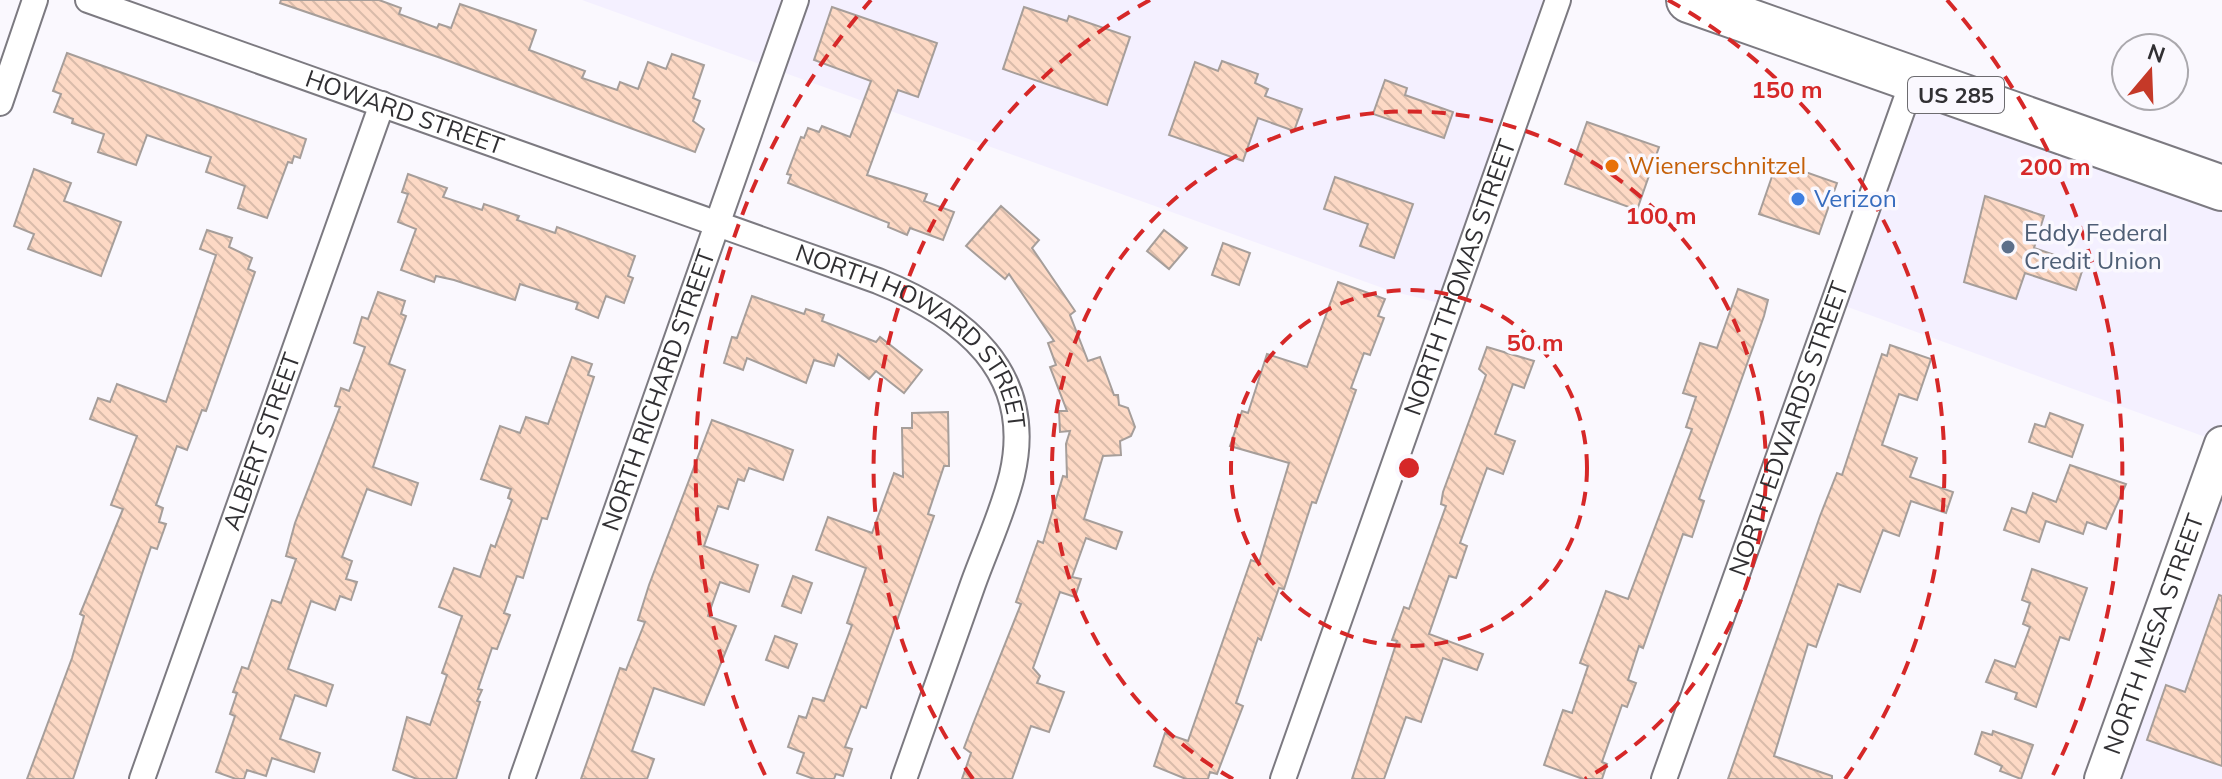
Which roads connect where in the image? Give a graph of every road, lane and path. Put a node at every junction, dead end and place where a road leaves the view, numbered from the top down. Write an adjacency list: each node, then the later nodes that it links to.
1 (35, 0): 7 (street)
2 (88, 0): 8 (street, HOWARD STREET)
3 (796, 0): 10 (street, NORTH RICHARD STREET)
4 (1558, 0): 15 (street, NORTH THOMAS STREET)
5 (1689, 0): 6 (highway, US 285)
6 (1913, 80): 9 (highway, US 285); 16 (street, NORTH EDWARDS STREET)
7 (0, 103)
8 (382, 104): 10 (street, HOWARD STREET); 12 (street, ALBERT STREET)
9 (2222, 188)
10 (719, 223): 13 (street, NORTH RICHARD STREET); 14 (street, NORTH HOWARD STREET)
11 (2222, 444): 17 (street, NORTH MESA STREET)
12 (142, 779)
13 (522, 779)
14 (904, 779)
15 (1283, 779)
16 (1664, 779)
17 (2102, 779)

